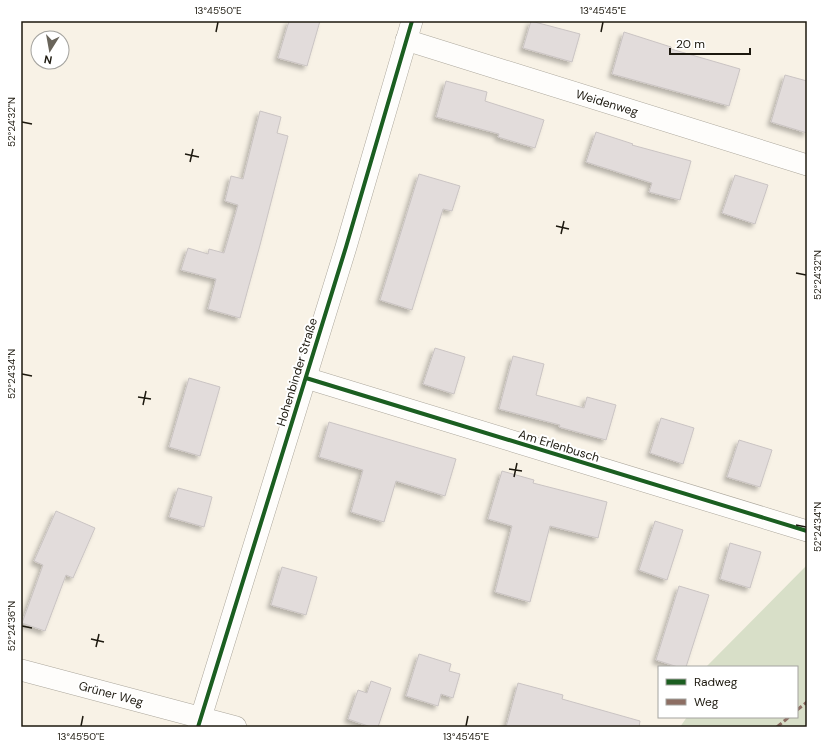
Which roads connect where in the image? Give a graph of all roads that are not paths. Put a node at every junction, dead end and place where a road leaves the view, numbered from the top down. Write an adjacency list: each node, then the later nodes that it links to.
1 (409, 30): 2 (street, Weidenweg); 3 (street, Hohenbinder Straße)
2 (807, 165)
3 (306, 378): 4 (street, Am Erlenbusch); 6 (street, Hohenbinder Straße)
4 (807, 531)
5 (21, 670): 6 (street, Grüner Weg)
6 (200, 722): 7 (street, Grüner Weg)
7 (236, 727)

